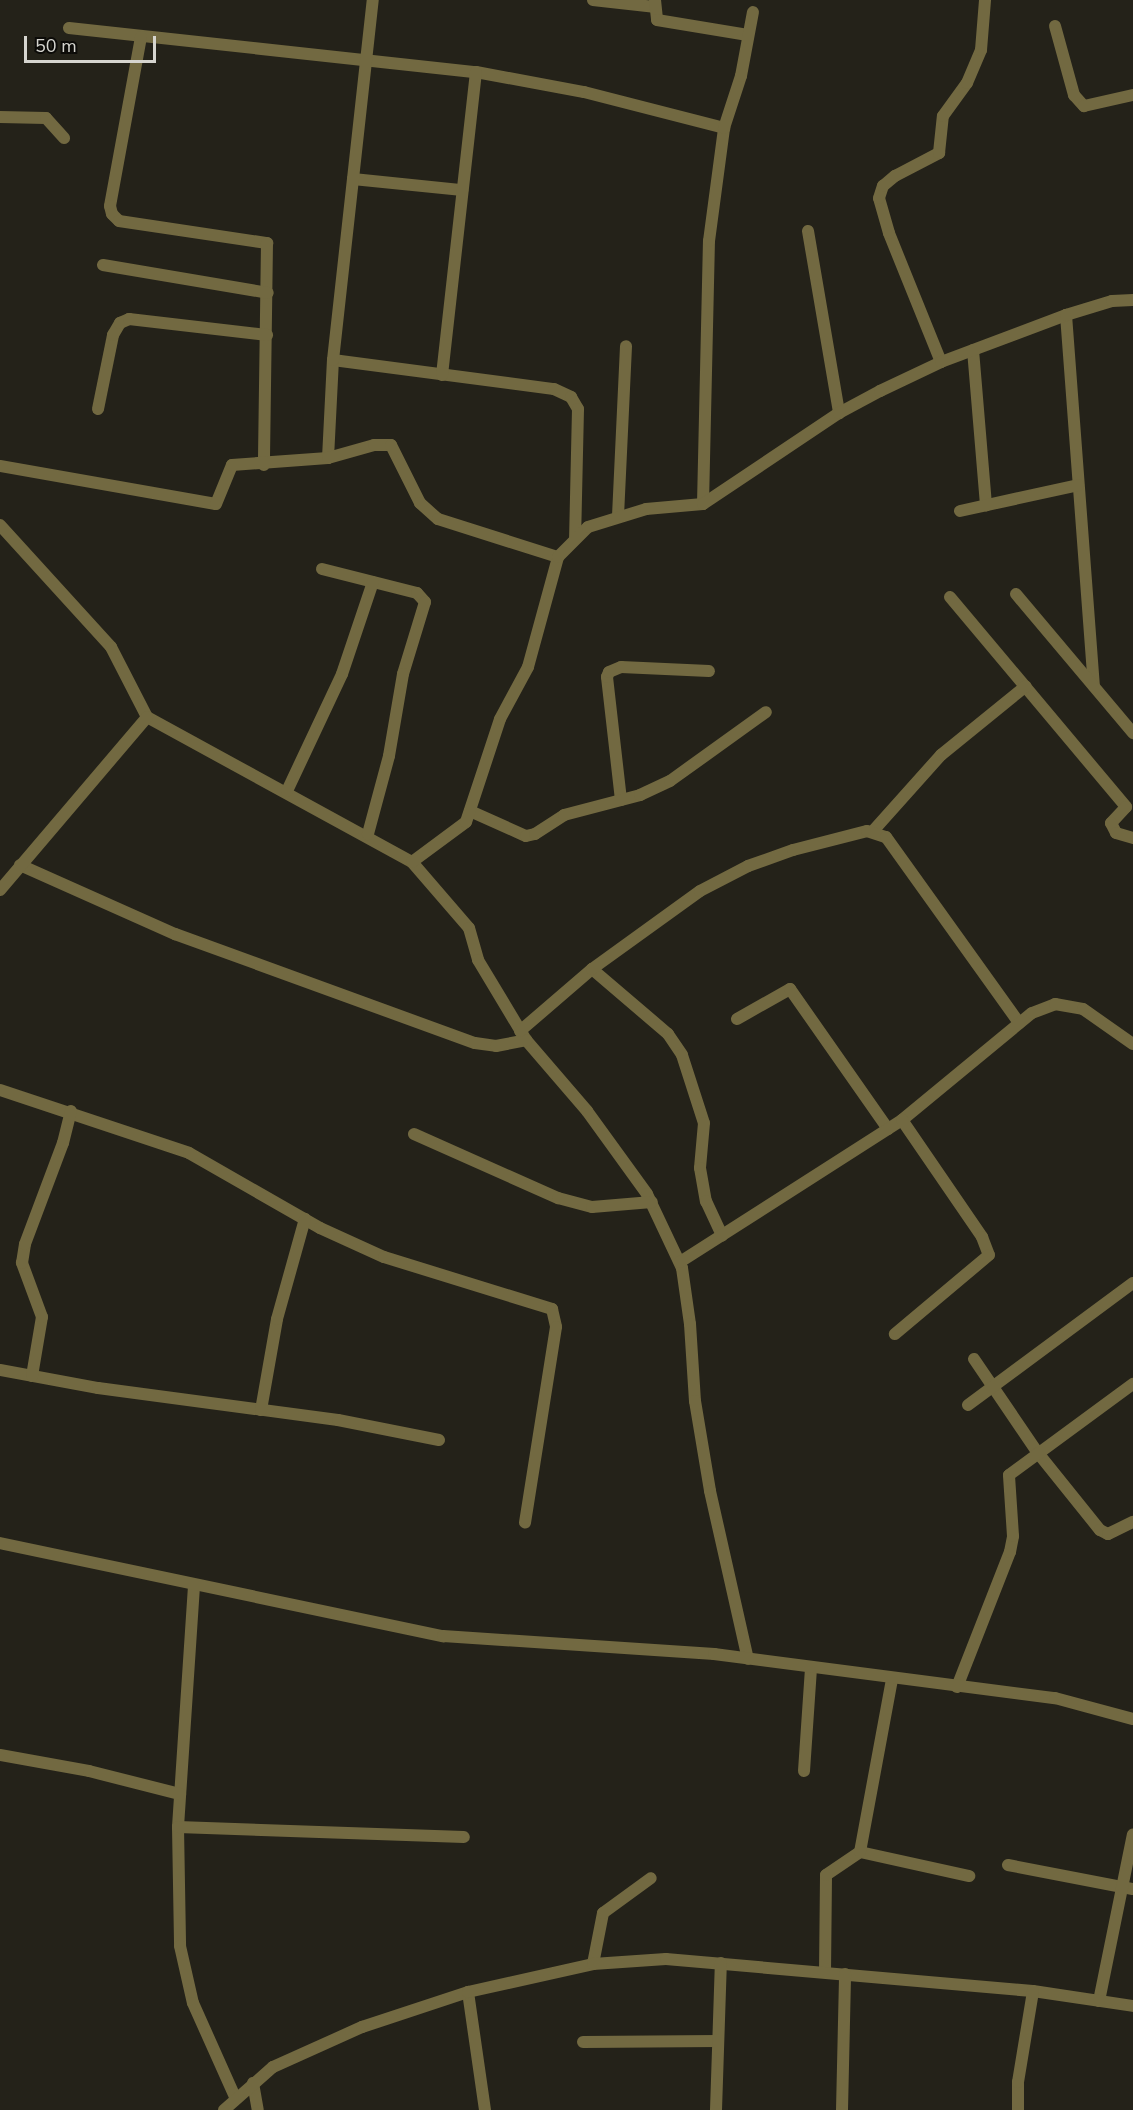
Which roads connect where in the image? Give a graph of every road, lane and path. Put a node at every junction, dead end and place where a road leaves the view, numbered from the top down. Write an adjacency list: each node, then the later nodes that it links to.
1 (373, 0): 10 (street)
2 (593, 0): 4 (street)
3 (985, 0): 27 (street)
4 (654, 4): 8 (street)
5 (753, 12): 8 (street)
6 (1055, 27): 12 (street)
7 (69, 28): 9 (street)
8 (748, 35): 14 (street)
9 (141, 37): 10 (street); 20 (street)
10 (367, 57): 11 (street); 16 (street)
11 (476, 72): 14 (street); 17 (street)
12 (1133, 95)
13 (0, 117): 15 (street)
14 (724, 128): 35 (street)
15 (64, 138)
16 (353, 179): 17 (street); 26 (street)
17 (462, 190): 28 (street)
18 (808, 231): 30 (street)
19 (103, 266): 20 (street)
20 (268, 293): 23 (street)
21 (1133, 300): 22 (street)
22 (1066, 315): 25 (street); 34 (street)
23 (267, 335): 29 (street); 32 (street)
24 (626, 346): 38 (street)
25 (973, 350): 27 (street); 36 (street)
26 (333, 360): 28 (street); 31 (street)
27 (941, 362): 30 (street)
28 (442, 375): 40 (street)
29 (98, 409)
30 (839, 413): 35 (street)
31 (328, 458): 32 (street); 41 (street)
32 (264, 465): 33 (street)
33 (0, 466)
34 (1078, 485): 36 (street); 48 (street)
35 (703, 504): 38 (street)
36 (986, 505): 37 (street)
37 (960, 511)
38 (618, 516): 40 (street)
39 (0, 525): 50 (street)
40 (575, 539): 41 (street)
41 (558, 557): 55 (street)
42 (322, 569): 43 (street)
43 (373, 582): 52 (street); 57 (street)
44 (1016, 594): 48 (street)
45 (950, 597): 47 (street)
46 (709, 671): 53 (street)
47 (1026, 686): 54 (street); 56 (street)
48 (1094, 686): 51 (street)
49 (766, 712): 53 (street)
50 (147, 717): 52 (street); 60 (street)
51 (1133, 733)
52 (287, 791): 57 (street)
53 (621, 800): 55 (street)
54 (1130, 805): 58 (street)
55 (470, 811): 59 (street)
56 (873, 831): 62 (street); 64 (street)
57 (368, 834): 59 (street)
58 (1133, 838)
59 (412, 862): 65 (street)
60 (20, 865): 61 (street); 65 (street)
61 (0, 890)
62 (592, 969): 65 (street); 74 (street)
63 (737, 1019): 70 (street)
64 (1019, 1023): 66 (street); 69 (street)
65 (523, 1035): 72 (street)
66 (1133, 1044)
67 (0, 1090): 68 (street)
68 (71, 1111): 73 (street); 80 (street)
69 (902, 1120): 70 (street); 77 (street)
70 (888, 1129): 74 (street)
71 (414, 1134): 72 (street)
72 (652, 1202): 75 (street)
73 (304, 1219): 84 (street); 88 (street)
74 (722, 1235): 75 (street)
75 (680, 1262): 91 (street)
76 (1133, 1283): 82 (street)
77 (895, 1334)
78 (974, 1359): 82 (street)
79 (0, 1370): 80 (street)
80 (32, 1376): 84 (street)
81 (1133, 1384): 86 (street)
82 (992, 1386): 83 (street); 86 (street)
83 (968, 1405)
84 (261, 1410): 85 (street)
85 (438, 1440)
86 (1038, 1453): 87 (street); 94 (street)
87 (1133, 1522)
88 (525, 1523)
89 (0, 1544): 90 (street)
90 (194, 1586): 91 (street); 98 (street)
91 (748, 1659): 92 (street)
92 (812, 1668): 93 (street); 97 (street)
93 (892, 1679): 94 (street); 102 (street)
94 (957, 1688): 95 (street)
95 (1133, 1719)
96 (0, 1755): 98 (street)
97 (804, 1771)
98 (180, 1794): 99 (street)
99 (178, 1827): 101 (street); 118 (street)
100 (1133, 1834): 106 (street)
101 (464, 1837)
102 (860, 1852): 104 (street); 109 (street)
103 (1008, 1865): 106 (street)
104 (969, 1876)
105 (651, 1878): 108 (street)
106 (1128, 1888): 113 (street)
107 (721, 1963): 108 (street); 109 (street); 115 (street)
108 (593, 1964): 112 (street)
109 (825, 1972): 110 (street)
110 (845, 1974): 111 (street); 123 (street)
111 (1033, 1991): 113 (street); 124 (street)
112 (468, 1992): 117 (street); 121 (street)
113 (1099, 2001): 114 (street)
114 (1133, 2006)
115 (718, 2041): 116 (street); 122 (street)
116 (583, 2042)
117 (252, 2084): 118 (street); 120 (street)
118 (236, 2099): 119 (street)
119 (225, 2110)
120 (258, 2110)
121 (485, 2110)
122 (716, 2110)
123 (842, 2110)
124 (1018, 2110)

